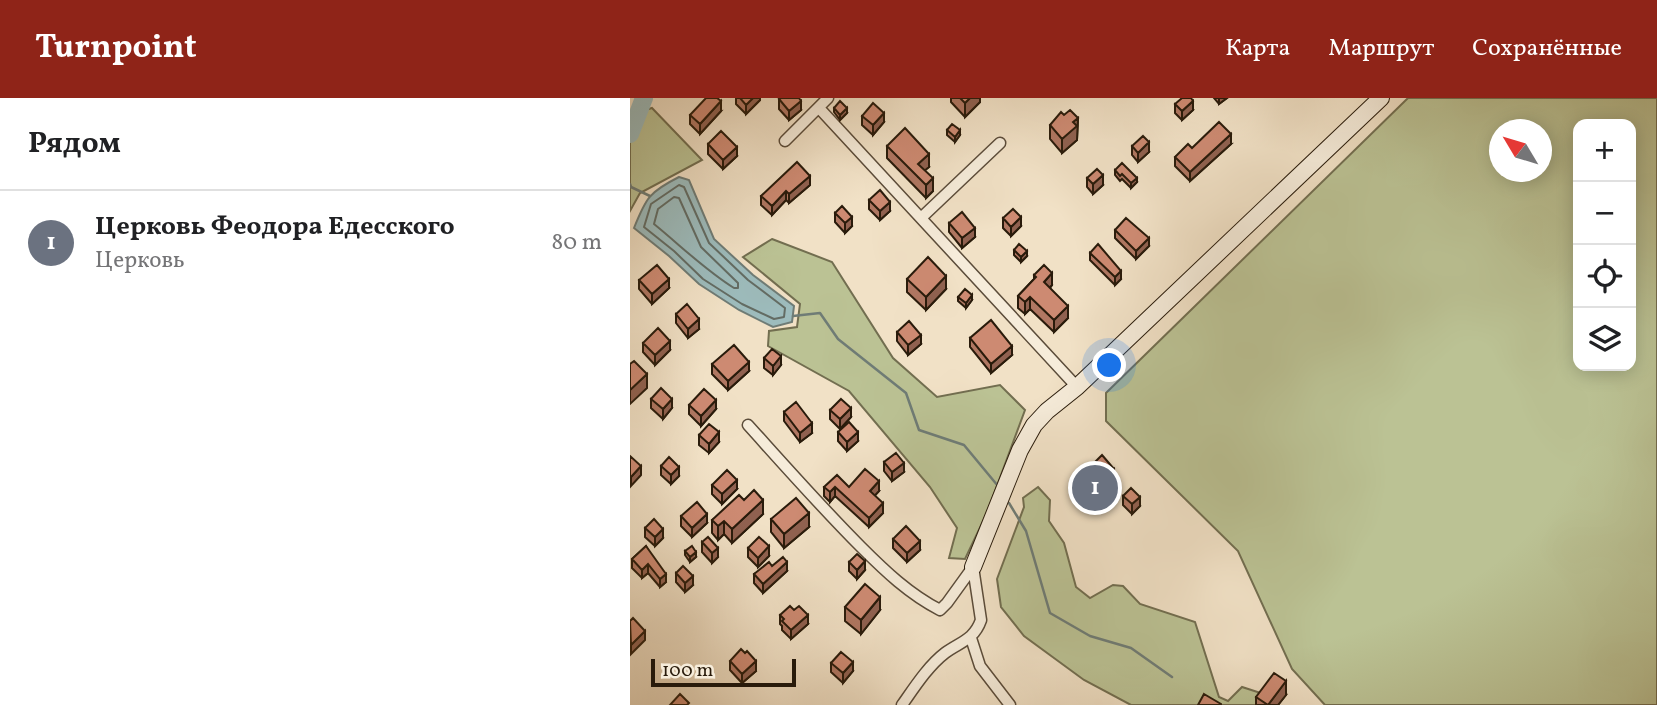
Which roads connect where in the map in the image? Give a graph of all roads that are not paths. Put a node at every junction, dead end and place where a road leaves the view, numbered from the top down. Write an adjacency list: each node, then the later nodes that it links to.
1 (828, 98): 3 (street)
2 (1381, 98): 7 (street)
3 (819, 108): 4 (street); 6 (street)
4 (785, 141)
5 (1000, 144): 6 (street)
6 (920, 218): 7 (street)
7 (1077, 387): 9 (street)
8 (748, 425): 9 (street)
9 (973, 567): 10 (street)
10 (971, 638): 11 (street); 12 (street)
11 (902, 705)
12 (1010, 705)

